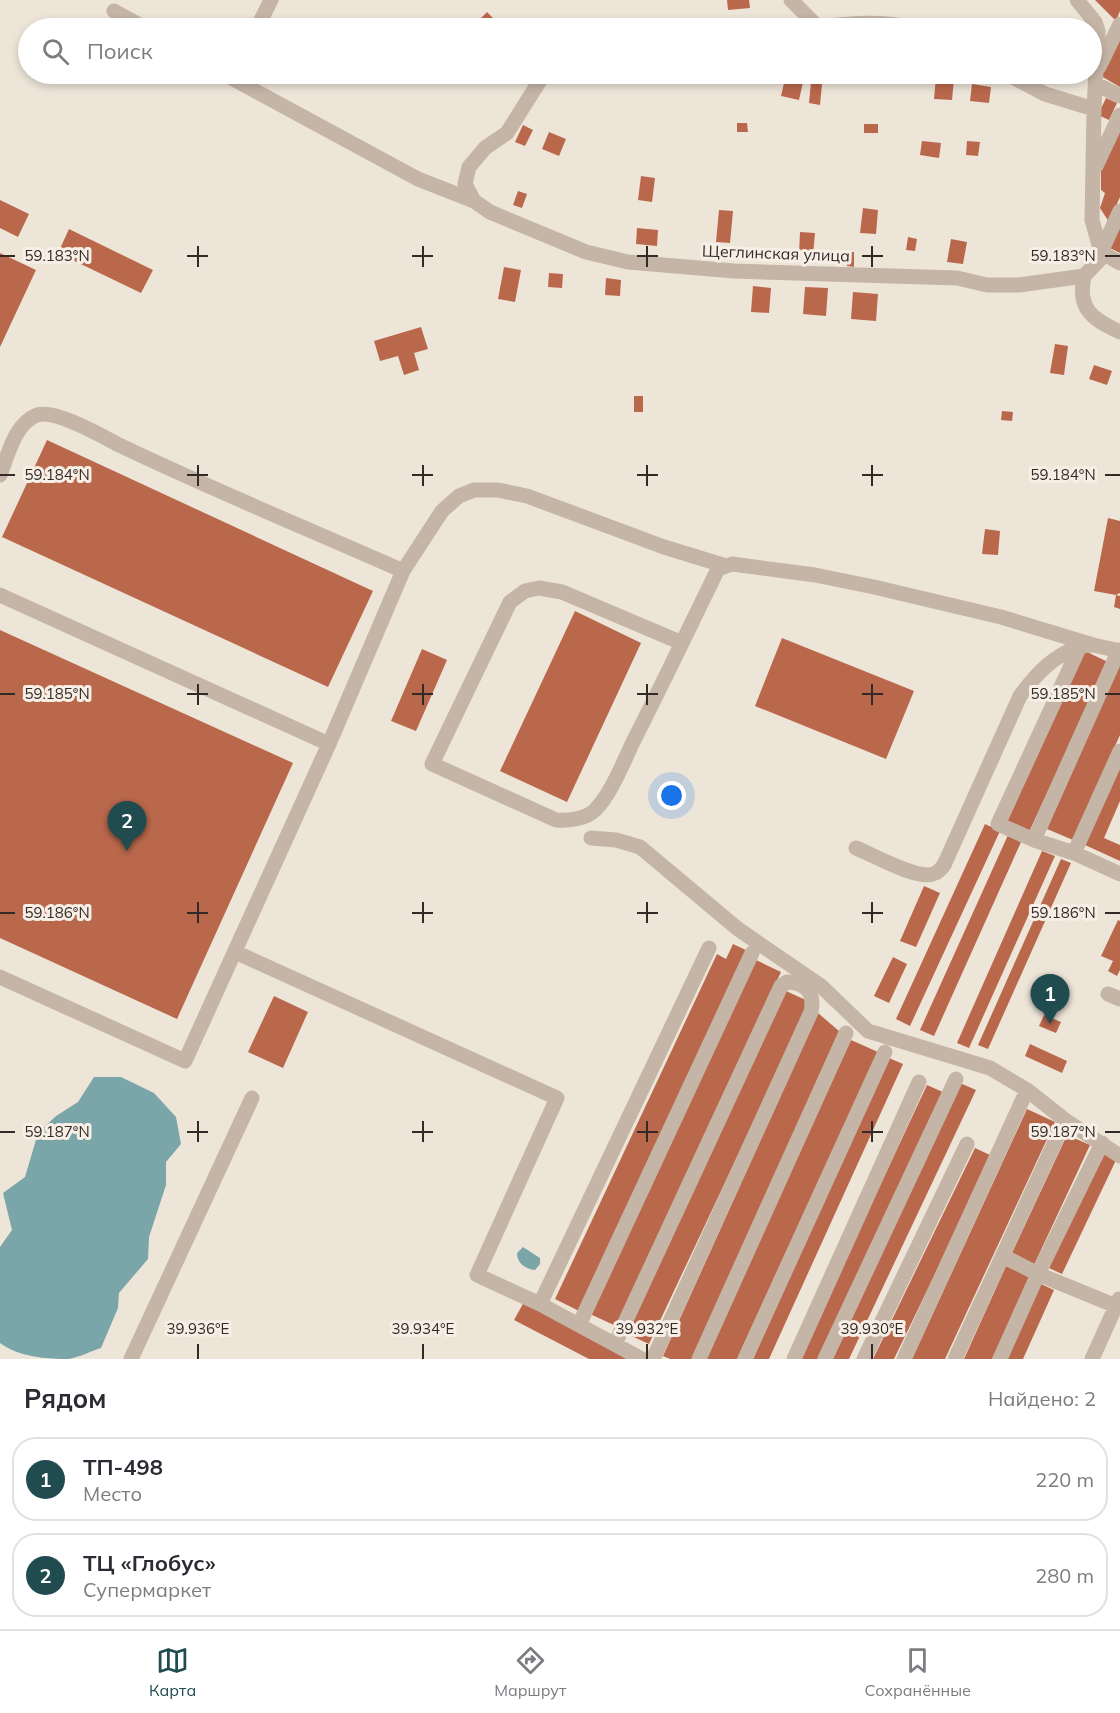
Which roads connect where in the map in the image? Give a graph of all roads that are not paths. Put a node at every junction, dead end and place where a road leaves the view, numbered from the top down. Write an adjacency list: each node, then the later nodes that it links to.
1 (271, 0): 6 (street)
2 (791, 0): 7 (street)
3 (1082, 2): 8 (street)
4 (114, 11): 5 (street)
5 (127, 18)
6 (262, 18)
7 (804, 18)
8 (1092, 18)
9 (1120, 24): 10 (street)
10 (1102, 64)
11 (1102, 82): 16 (street)
12 (247, 84): 20 (street, Щеглинская улица)
13 (538, 84): 20 (street)
14 (1026, 84): 17 (street)
15 (1096, 84): 17 (street)
16 (1120, 96)
17 (1094, 109): 19 (street)
18 (1120, 115): 19 (street)
19 (1094, 171): 22 (street)
20 (474, 201): 24 (street, Щеглинская улица)
21 (1120, 211): 22 (street)
22 (1102, 254): 23 (street); 24 (street)
23 (1120, 263)
24 (1084, 276): 25 (street)
25 (1120, 332)
26 (0, 475): 28 (street)
27 (726, 566): 28 (street); 30 (street); 31 (street)
28 (403, 571): 33 (street)
29 (0, 595): 33 (street)
30 (682, 644): 30 (street)
31 (1087, 646): 32 (street); 36 (street); 37 (street)
32 (1119, 650): 36 (street)
33 (329, 744): 41 (street)
34 (1120, 751): 38 (street)
35 (591, 838): 48 (street)
36 (1034, 840): 38 (street)
37 (856, 848)
38 (1074, 853): 39 (street)
39 (1120, 874)
40 (709, 948): 57 (street)
41 (235, 952): 43 (street); 57 (street)
42 (752, 953): 58 (street)
43 (0, 977)
44 (846, 1032): 63 (street)
45 (885, 1052): 64 (street)
46 (956, 1079): 66 (street)
47 (920, 1082): 65 (street)
48 (1027, 1090): 50 (street); 68 (street)
49 (252, 1098): 60 (street)
50 (1065, 1120): 51 (street); 54 (street)
51 (1102, 1143): 53 (street); 55 (street)
52 (967, 1144): 67 (street)
53 (1120, 1156)
54 (1003, 1256): 55 (street); 69 (street)
55 (1038, 1274): 56 (street); 70 (street)
56 (1118, 1302): 71 (street)
57 (540, 1304): 58 (street)
58 (579, 1325): 59 (street)
59 (615, 1344): 61 (street); 62 (street)
60 (131, 1359)
61 (642, 1359)
62 (653, 1359)
63 (699, 1359)
64 (745, 1359)
65 (794, 1359)
66 (825, 1359)
67 (864, 1359)
68 (904, 1359)
69 (955, 1359)
70 (1000, 1359)
71 (1092, 1359)

